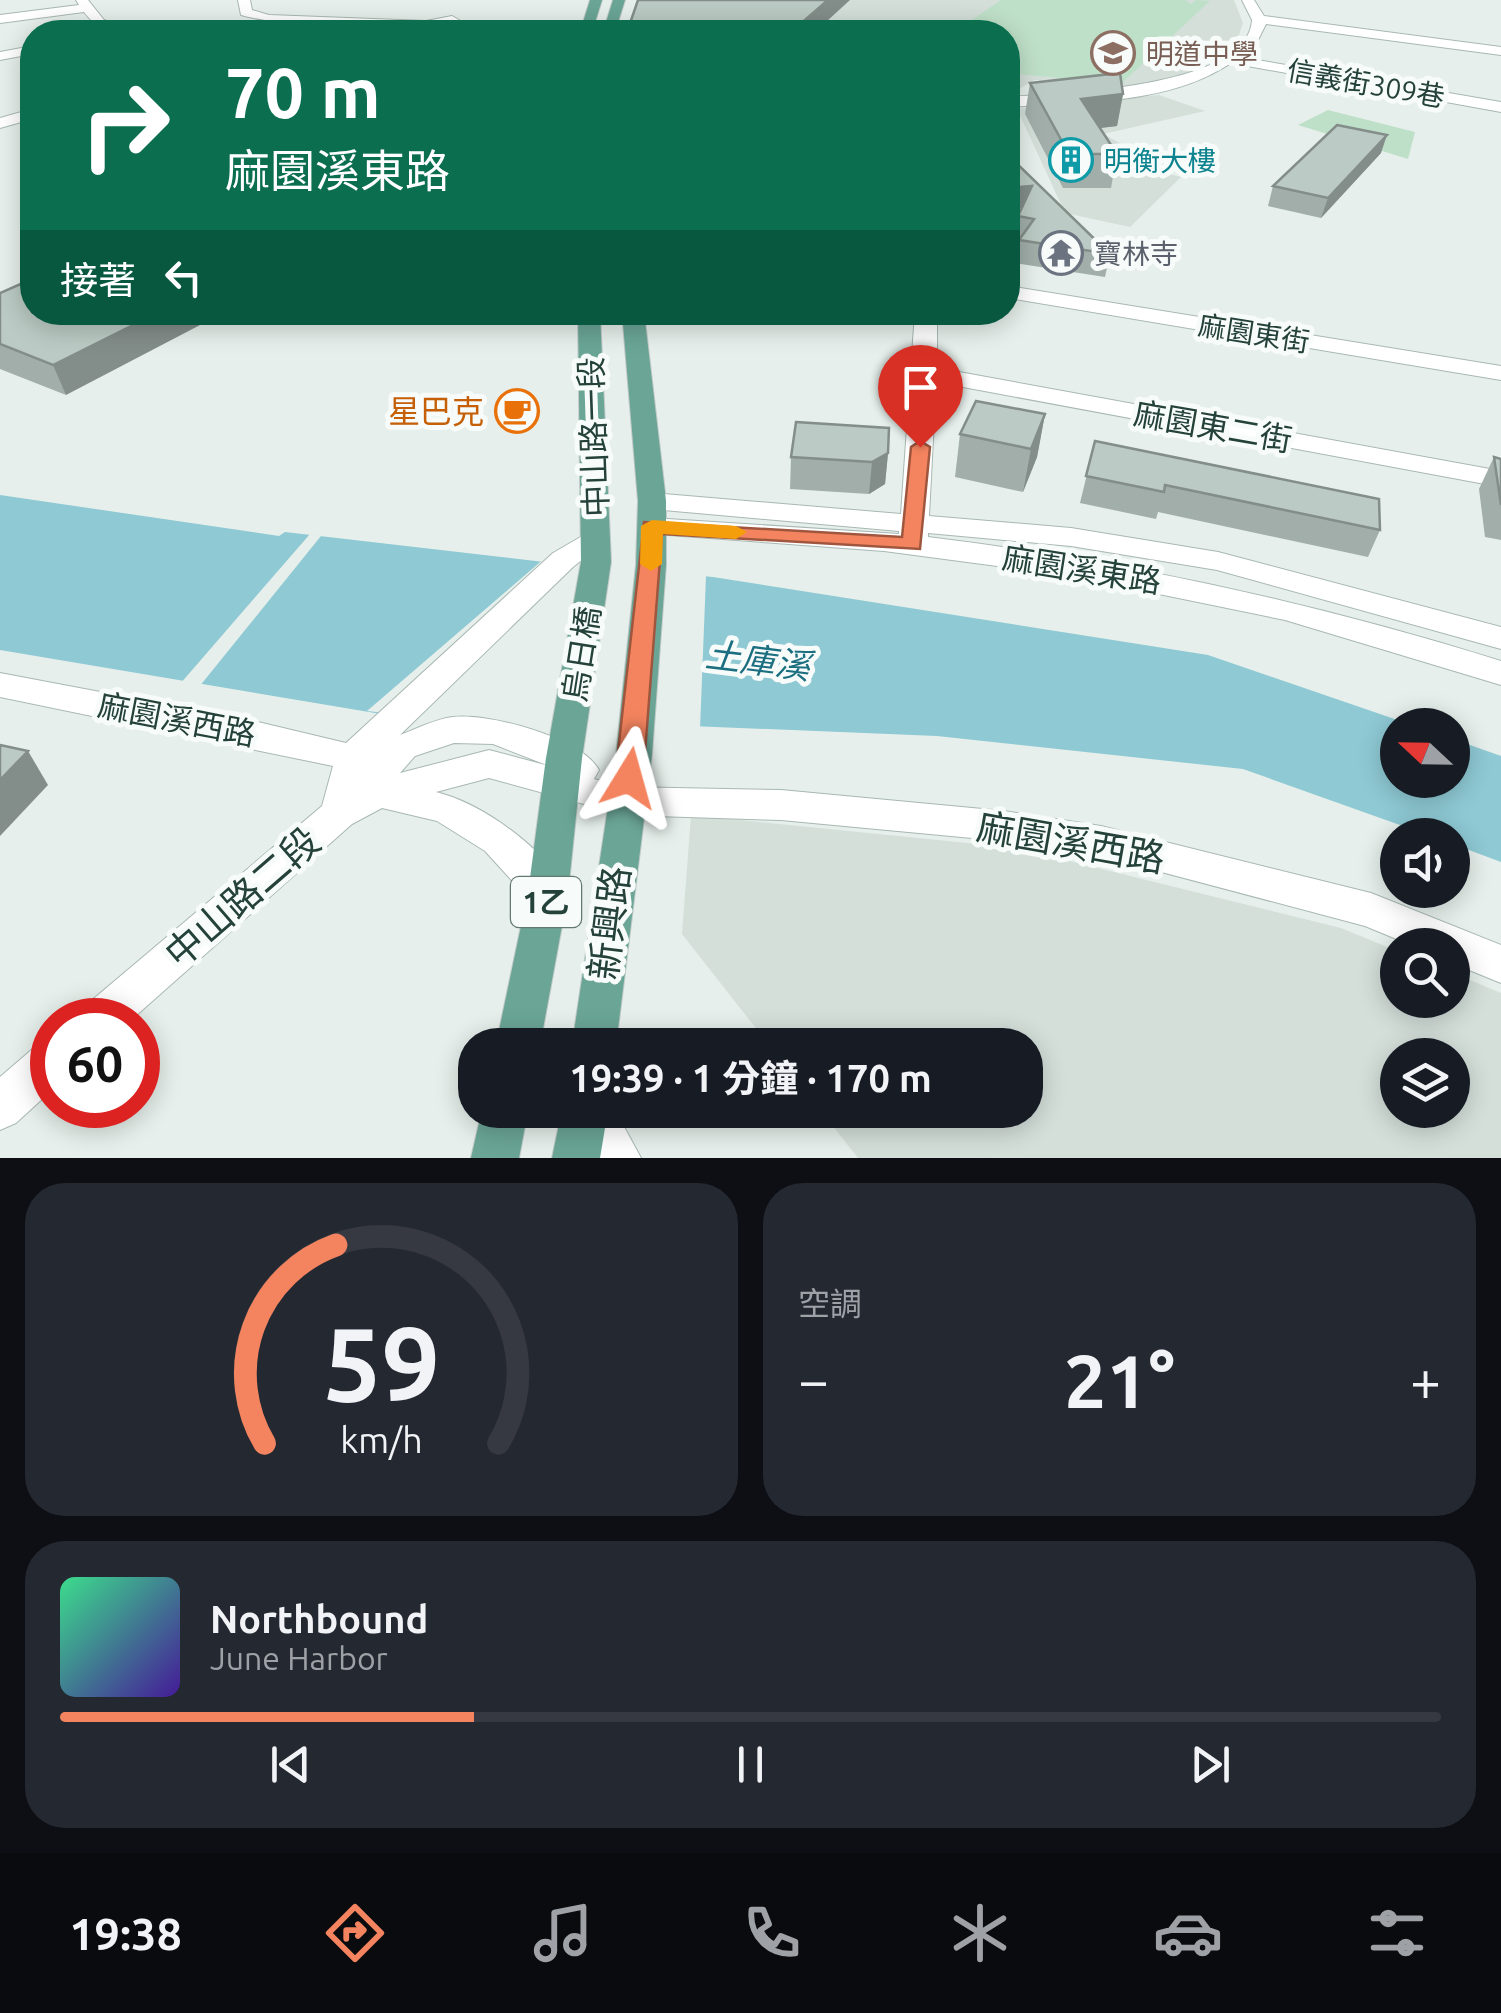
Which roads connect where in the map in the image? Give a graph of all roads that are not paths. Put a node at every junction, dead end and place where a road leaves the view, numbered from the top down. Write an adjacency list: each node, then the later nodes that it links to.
1 (244, 0): 7 (street)
2 (1248, 0): 6 (street)
3 (83, 4): 5 (street)
4 (334, 8): 8 (street)
5 (0, 19)
6 (1259, 19): 9 (street); 10 (street)
7 (281, 20)
8 (311, 20)
9 (1501, 51)
10 (1230, 60): 11 (street); 12 (street, 信義街309巷)
11 (1020, 101)
12 (1501, 107)
13 (1020, 294): 17 (street, 麻園東街)
14 (589, 325): 22 (main road, 中山路一段 / 1乙)
15 (634, 325): 20 (main road, 中山路一段 / 1乙)
16 (926, 325): 18 (street)
17 (1501, 373)
18 (926, 374): 19 (street, 麻園東二街); 21 (street)
19 (1501, 479)
20 (652, 514): 21 (street, 麻園溪東路); 23 (main road, 中山路一段 / 1乙)
21 (914, 533): 24 (street, 麻園溪東路); 25 (street, 麻園溪東路)
22 (585, 553): 27 (street); 28 (main road, 烏日橋 / 1乙)
23 (651, 565): 30 (main road, 烏日橋 / 1乙)
24 (1501, 638)
25 (1501, 673)
26 (0, 685): 27 (street, 麻園溪西路)
27 (353, 758): 31 (street)
28 (564, 763): 29 (street, 中山路二段); 30 (street, 中山路二段); 31 (street, 中山路二段); 32 (main road, 新興路 / 1乙)
29 (377, 793): 31 (street, 中山路二段); 32 (street)
30 (624, 801): 33 (street, 麻園溪西路); 36 (main road, 新興路 / 1乙)
31 (339, 814): 34 (street, 中山路二段)
32 (548, 893): 35 (main road, 新興路 / 1乙)
33 (1501, 964)
34 (126, 998)
35 (521, 1028)
36 (596, 1028)
37 (30, 1080): 38 (street)
38 (0, 1107)
39 (501, 1128): 42 (main road)
40 (583, 1128): 43 (main road)
41 (598, 1128): 44 (street)
42 (495, 1158)
43 (576, 1158)
44 (616, 1158)

